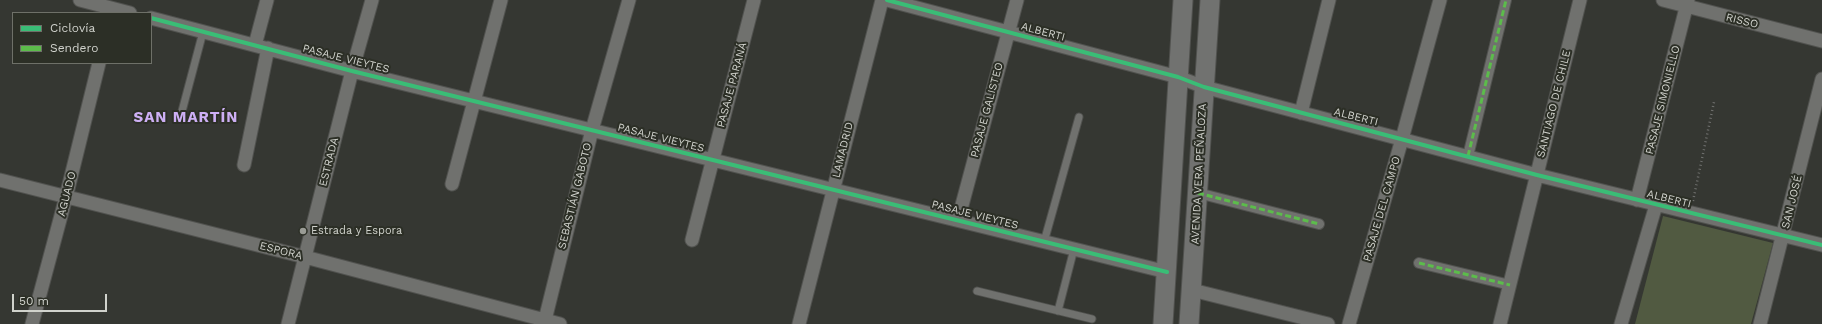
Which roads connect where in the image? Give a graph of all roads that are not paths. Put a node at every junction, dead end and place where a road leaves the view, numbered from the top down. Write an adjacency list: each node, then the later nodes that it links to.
1 (80, 0): 18 (street)
2 (267, 0): 24 (street)
3 (372, 0): 27 (street, ESTRADA)
4 (501, 0): 31 (street)
5 (629, 0): 35 (street, SEBASTIÁN GABOTO)
6 (754, 0): 38 (street, PASAJE PARANÁ)
7 (882, 0): 43 (street, LAMADRID)
8 (887, 0): 22 (street, ALBERTI)
9 (1017, 0): 22 (street, PASAJE GALISTEO)
10 (1183, 0): 28 (main road)
11 (1210, 0): 30 (main road, AVENIDA VERA PEÑALOZA)
12 (1329, 0): 32 (street)
13 (1440, 0): 36 (street, PASAJE DEL CAMPO)
14 (1506, 0): 37 (street)
15 (1580, 0): 40 (street, SANTIAGO DE CHILE)
16 (1663, 0): 17 (street, RISSO)
17 (1687, 3): 23 (street, RISSO); 46 (street, PASAJE SIMONIELLO)
18 (113, 7): 19 (street)
19 (127, 12)
20 (152, 18): 21 (street, PASAJE VIEYTES)
21 (203, 32): 24 (street, PASAJE VIEYTES); 33 (lane)
22 (1008, 32): 28 (street, ALBERTI); 48 (street, PASAJE GALISTEO)
23 (1822, 41)
24 (255, 45): 25 (street, PASAJE VIEYTES)
25 (268, 48): 27 (street, PASAJE VIEYTES); 39 (street)
26 (99, 64): 45 (street, AGUADO)
27 (352, 71): 31 (street, PASAJE VIEYTES); 55 (street, ESTRADA)
28 (1178, 77): 30 (street, ALBERTI); 57 (main road)
29 (1822, 79): 50 (street, SAN JOSÉ)
30 (1204, 87): 32 (street, ALBERTI); 44 (main road, AVENIDA VERA PEÑALOZA)
31 (473, 100): 35 (street, PASAJE VIEYTES); 42 (street)
32 (1301, 112): 36 (street, ALBERTI)
33 (181, 115)
34 (1079, 116): 52 (lane)
35 (592, 130): 38 (street, PASAJE VIEYTES); 63 (street, SEBASTIÁN GABOTO)
36 (1402, 139): 37 (street, ALBERTI); 71 (street, PASAJE DEL CAMPO)
37 (1468, 156): 40 (street, ALBERTI)
38 (713, 160): 43 (street, PASAJE VIEYTES); 51 (street, PASAJE PARANÁ)
39 (244, 165)
40 (1537, 175): 46 (street, ALBERTI); 58 (street, SANTIAGO DE CHILE)
41 (0, 180): 45 (street, ESPORA)
42 (452, 184)
43 (833, 190): 48 (street, PASAJE VIEYTES); 67 (street, LAMADRID)
44 (1198, 193): 49 (street); 59 (main road, AVENIDA VERA PEÑALOZA)
45 (66, 197): 55 (street, ESPORA); 64 (street, AGUADO)
46 (1637, 200): 47 (street, ALBERTI)
47 (1656, 205): 50 (street, ALBERTI); 73 (street)
48 (958, 220): 52 (street, PASAJE VIEYTES)
49 (1318, 224)
50 (1784, 235): 53 (street, ALBERTI); 74 (street, SAN JOSÉ)
51 (692, 240)
52 (1044, 242): 54 (street, PASAJE VIEYTES)
53 (1822, 245)
54 (1074, 249): 57 (street, PASAJE VIEYTES); 61 (lane)
55 (305, 257): 63 (street, ESPORA); 65 (street, ESTRADA)
56 (1419, 263): 58 (street)
57 (1167, 272): 68 (main road)
58 (1510, 285): 72 (street, SANTIAGO DE CHILE)
59 (1192, 290): 69 (main road, AVENIDA VERA PEÑALOZA); 70 (street)
60 (977, 292): 61 (lane)
61 (1058, 311): 62 (lane)
62 (1092, 319)
63 (544, 322): 66 (street, ESPORA)
64 (32, 324)
65 (288, 324)
66 (560, 324)
67 (799, 324)
68 (1163, 324)
69 (1189, 324)
70 (1328, 324)
71 (1349, 324)
72 (1500, 324)
73 (1621, 324)
74 (1760, 324)

